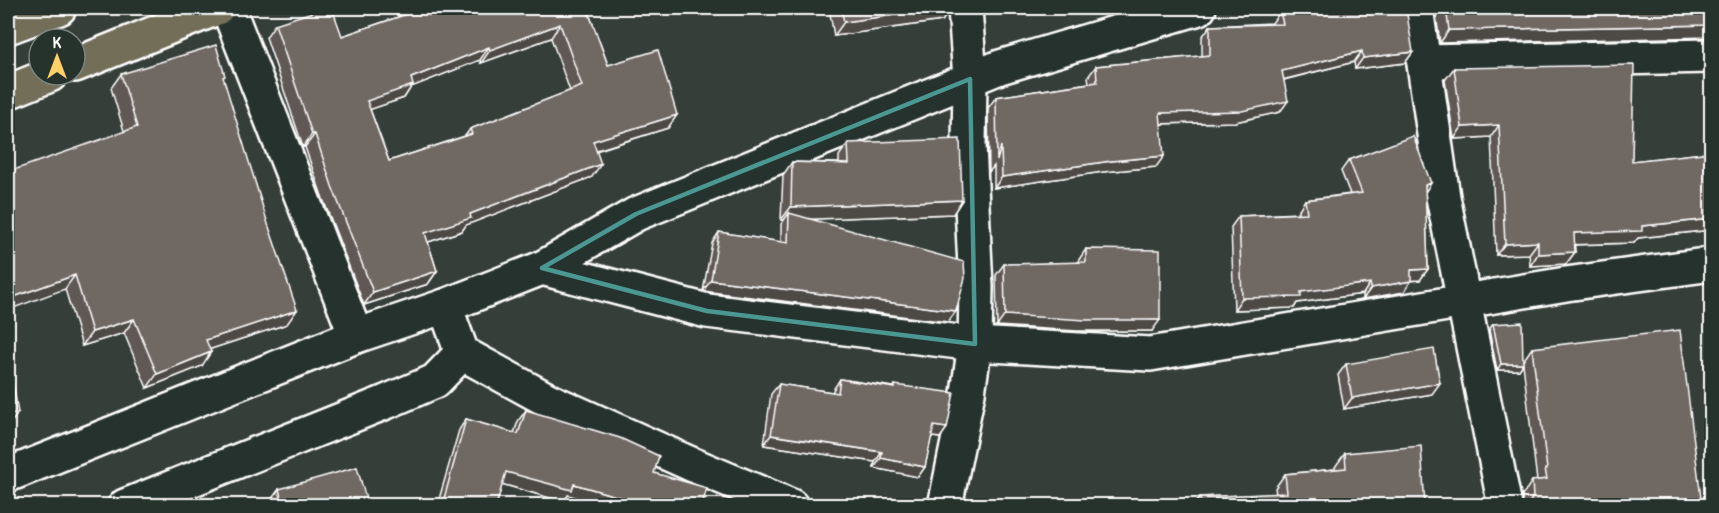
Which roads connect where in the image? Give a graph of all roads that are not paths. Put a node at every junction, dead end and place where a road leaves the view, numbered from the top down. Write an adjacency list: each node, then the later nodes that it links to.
1 (59, 8): 7 (main road)
2 (217, 8): 9 (main road)
3 (228, 8): 18 (street)
4 (965, 8): 11 (street)
5 (1199, 8): 11 (street)
6 (1416, 8): 10 (street)
7 (8, 27)
8 (1712, 56): 10 (street)
9 (87, 60)
10 (1424, 62): 16 (street)
11 (970, 79): 15 (street); 19 (street)
12 (27, 84): 13 (main road)
13 (8, 92)
14 (1712, 264): 16 (street)
15 (542, 268): 17 (street); 19 (street)
16 (1463, 301): 19 (street); 25 (street)
17 (446, 306): 18 (street); 20 (street)
18 (356, 336): 21 (street)
19 (975, 345): 24 (street)
20 (462, 353): 22 (street); 23 (street)
21 (8, 475)
22 (125, 506)
23 (791, 506)
24 (945, 506)
25 (1505, 506)

